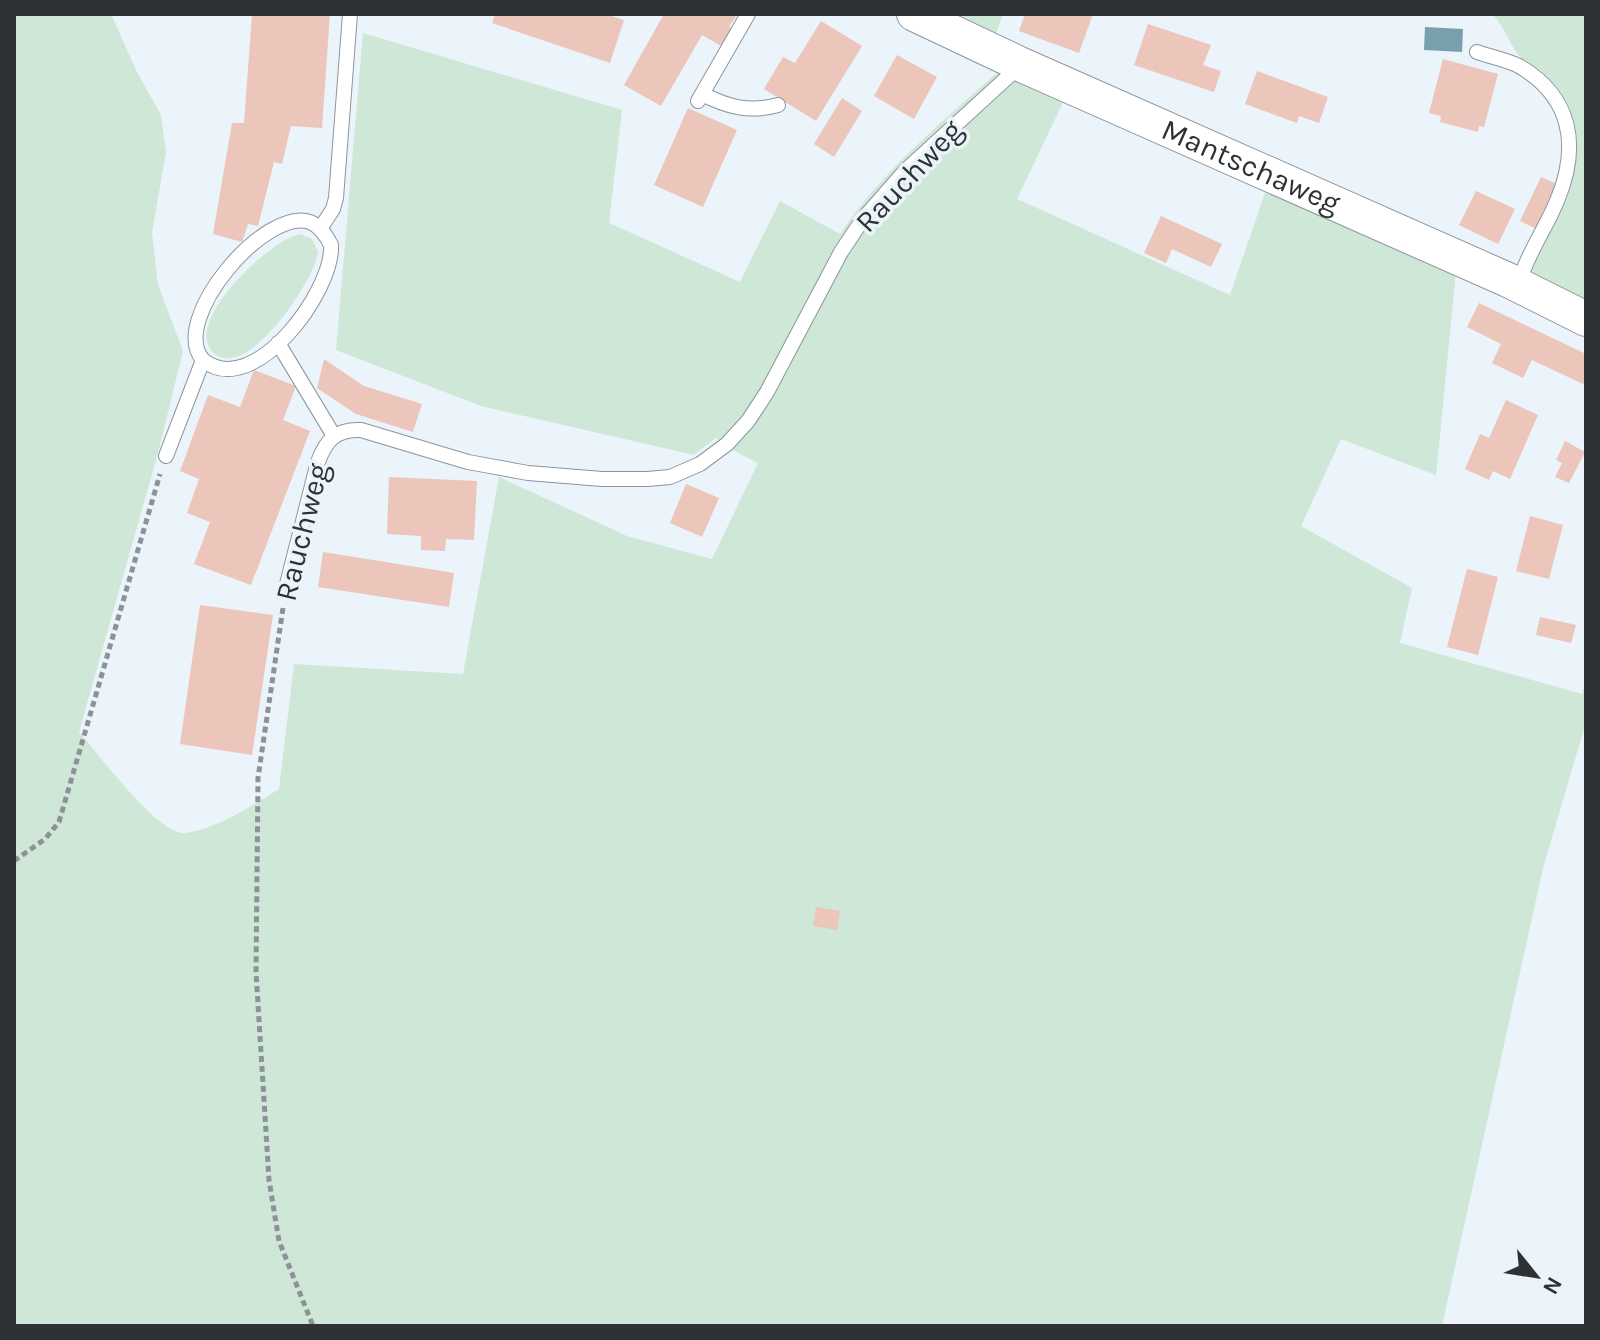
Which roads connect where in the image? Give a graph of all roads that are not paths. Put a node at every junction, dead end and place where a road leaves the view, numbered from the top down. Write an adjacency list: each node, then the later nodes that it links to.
1 (350, 14): 7 (lane)
2 (748, 14): 6 (lane)
3 (914, 14): 5 (street, Mantschaweg)
4 (1477, 52): 8 (lane)
5 (1022, 65): 8 (street, Mantschaweg); 12 (lane, Rauchweg)
6 (778, 105)
7 (320, 229): 10 (lane); 11 (lane)
8 (1518, 285): 9 (street, Mantschaweg)
9 (1586, 319)
10 (278, 343): 11 (lane); 12 (lane)
11 (203, 360): 13 (lane)
12 (334, 436): 14 (lane, Rauchweg)
13 (166, 456)
14 (286, 588)

